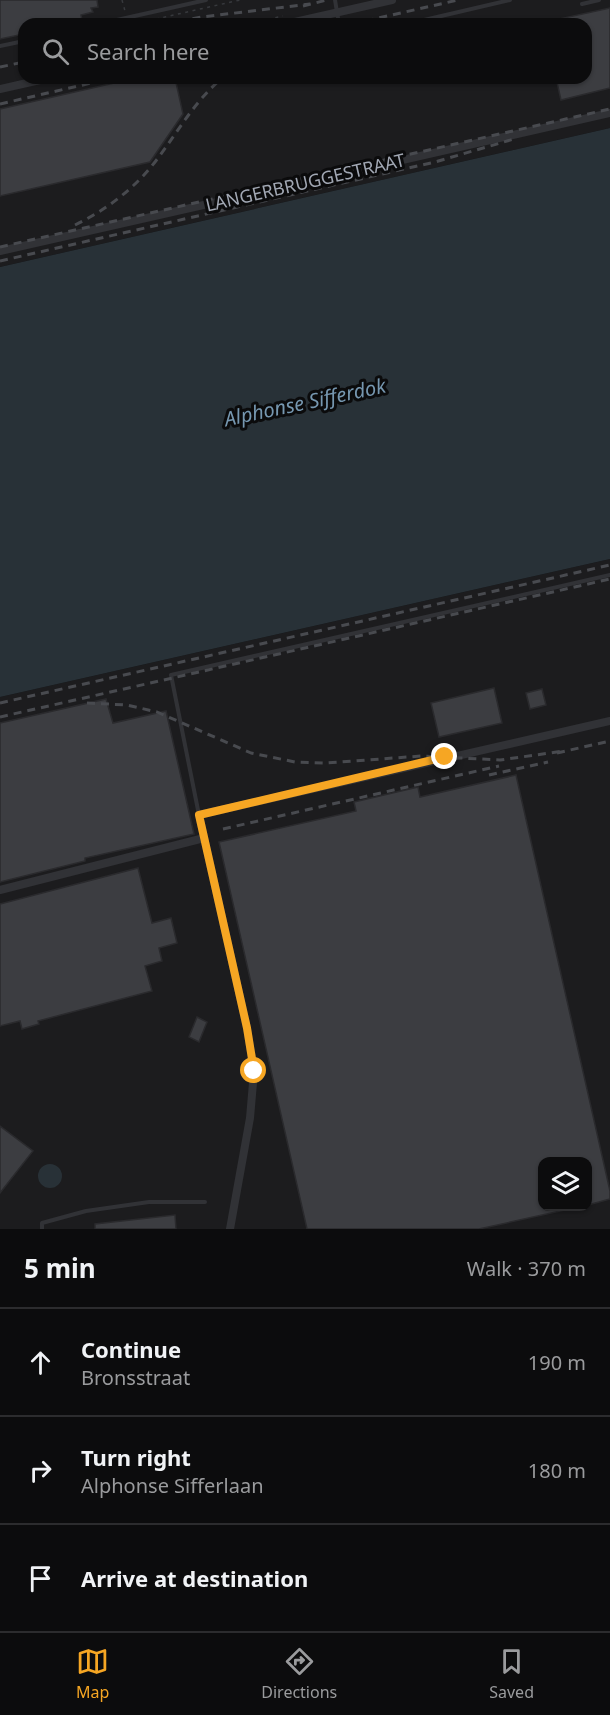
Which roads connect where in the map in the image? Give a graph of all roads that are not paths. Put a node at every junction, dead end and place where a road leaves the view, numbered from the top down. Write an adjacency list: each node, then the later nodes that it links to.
1 (206, 0): 8 (lane)
2 (335, 0): 7 (lane)
3 (392, 0): 7 (street)
4 (510, 0): 11 (lane)
5 (599, 0): 6 (lane)
6 (582, 4)
7 (337, 13): 9 (street); 10 (lane)
8 (126, 18)
9 (314, 18)
10 (338, 18)
11 (433, 18)
12 (18, 42): 13 (lane)
13 (0, 46)
14 (22, 84): 15 (street)
15 (0, 89)
16 (610, 113): 17 (street, LANGERBRUGGESTRAAT)
17 (0, 251)
18 (610, 575): 20 (lane)
19 (610, 721): 20 (street)
20 (199, 815): 21 (street)
21 (204, 838): 22 (street); 25 (street)
22 (0, 890)
23 (205, 1202): 24 (lane)
24 (42, 1229)
25 (230, 1229)

